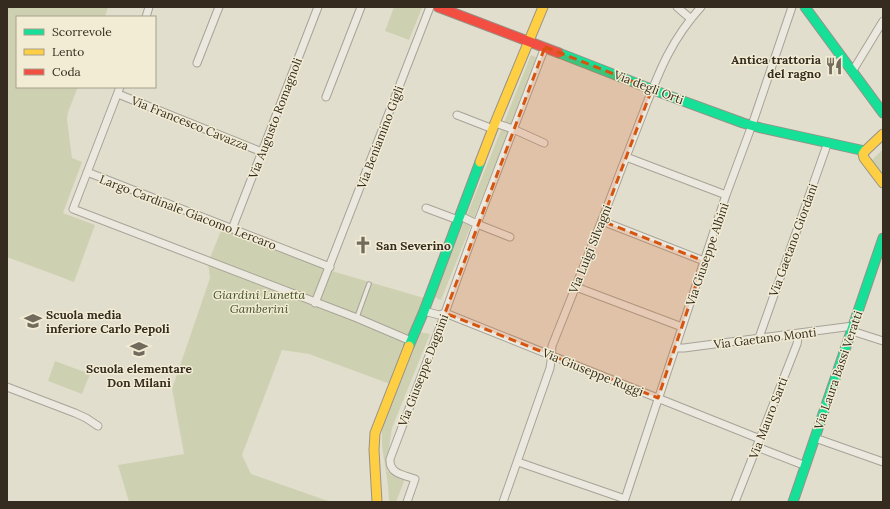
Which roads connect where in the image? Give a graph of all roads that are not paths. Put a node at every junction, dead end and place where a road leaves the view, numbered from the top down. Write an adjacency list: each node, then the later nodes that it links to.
1 (219, 7): 15 (street)
2 (318, 7): 29 (street, Via Augusto Romagnoli)
3 (361, 7): 19 (street)
4 (430, 7): 42 (street, Via Beniamino Gigli)
5 (438, 7): 13 (street, Via degli Orti)
6 (544, 7): 13 (street, Via Giuseppe Dagnini)
7 (677, 7): 11 (street)
8 (701, 7): 11 (street, Via Luigi Silvagni)
9 (792, 7): 22 (street, Via Giuseppe Albini)
10 (805, 7): 16 (street)
11 (691, 19): 17 (street, Via Luigi Silvagni)
12 (883, 21): 16 (street)
13 (529, 41): 14 (street, Via degli Orti); 23 (street, Via Giuseppe Dagnini)
14 (545, 47): 17 (street, Via degli Orti); 24 (street, Via Giuseppe Dagnini)
15 (197, 63)
16 (852, 72): 20 (street)
17 (652, 89): 22 (street, Via degli Orti); 30 (street, Via Luigi Silvagni)
18 (119, 90): 29 (street, Via Francesco Cavazza); 31 (street)
19 (326, 97)
20 (883, 113)
21 (457, 115): 23 (street)
22 (752, 125): 26 (street, Via degli Orti); 33 (street, Via Giuseppe Albini)
23 (494, 126): 24 (street); 35 (street, Via Giuseppe Dagnini)
24 (513, 130): 27 (street); 37 (street, Via Giuseppe Dagnini)
25 (883, 134): 28 (street)
26 (828, 142): 28 (street, Via degli Orti); 52 (street, Via Gaetano Giordani)
27 (544, 143)
28 (865, 151): 32 (street)
29 (262, 152): 38 (street, Via Augusto Romagnoli)
30 (626, 157): 33 (street); 36 (street, Via Luigi Silvagni)
31 (87, 172): 38 (street, Largo Cardinale Giacomo Lercaro); 45 (street, Largo Cardinale Giacomo Lercaro)
32 (883, 183)
33 (726, 195): 41 (street, Via Giuseppe Albini)
34 (426, 208): 35 (street)
35 (459, 218): 37 (street); 46 (street, Via Giuseppe Dagnini)
36 (602, 221): 41 (street); 44 (street, Via Luigi Silvagni)
37 (477, 224): 39 (street); 47 (street, Via Giuseppe Dagnini)
38 (232, 229): 42 (street, Largo Cardinale Giacomo Lercaro)
39 (510, 237)
40 (883, 238): 50 (street, Via Laura Bassi Veratti)
41 (704, 261): 49 (street, Via Giuseppe Albini)
42 (330, 267): 45 (street)
43 (369, 284): 48 (lane)
44 (576, 286): 49 (street); 56 (street, Via Luigi Silvagni)
45 (315, 303): 48 (street, Largo Cardinale Giacomo Lercaro)
46 (424, 310): 47 (street, Via Giuseppe Ruggi); 53 (street, Via Giuseppe Dagnini)
47 (445, 313): 56 (street, Via Giuseppe Ruggi); 68 (street, Via Giuseppe Dagnini)
48 (356, 318): 53 (street, Largo Cardinale Giacomo Lercaro)
49 (682, 327): 55 (street, Via Giuseppe Albini)
50 (853, 328): 51 (street, Via Gaetano Monti); 54 (street); 60 (street, Via Laura Bassi Veratti)
51 (799, 333): 52 (street, Via Gaetano Monti); 61 (street, Via Mauro Sarti)
52 (759, 338): 55 (street, Via Gaetano Monti)
53 (411, 341): 67 (street, Via Giuseppe Dagnini)
54 (883, 341)
55 (676, 348): 58 (street, Via Giuseppe Albini)
56 (552, 356): 58 (street, Via Giuseppe Ruggi); 63 (street, Via Luigi Silvagni)
57 (7, 387): 59 (street)
58 (658, 398): 61 (street, Via Giuseppe Ruggi); 66 (street, Via Giuseppe Albini)
59 (98, 426)
60 (815, 438): 64 (street); 65 (street, Via Laura Bassi Veratti)
61 (760, 439): 62 (street, Via Mauro Sarti)
62 (757, 447): 65 (street); 70 (street, Via Mauro Sarti)
63 (518, 462): 66 (street); 69 (street, Via Luigi Silvagni)
64 (883, 462)
65 (806, 466): 71 (street, Via Laura Bassi Veratti)
66 (624, 500)
67 (377, 502)
68 (407, 502)
69 (503, 502)
70 (735, 502)
71 (793, 502)

